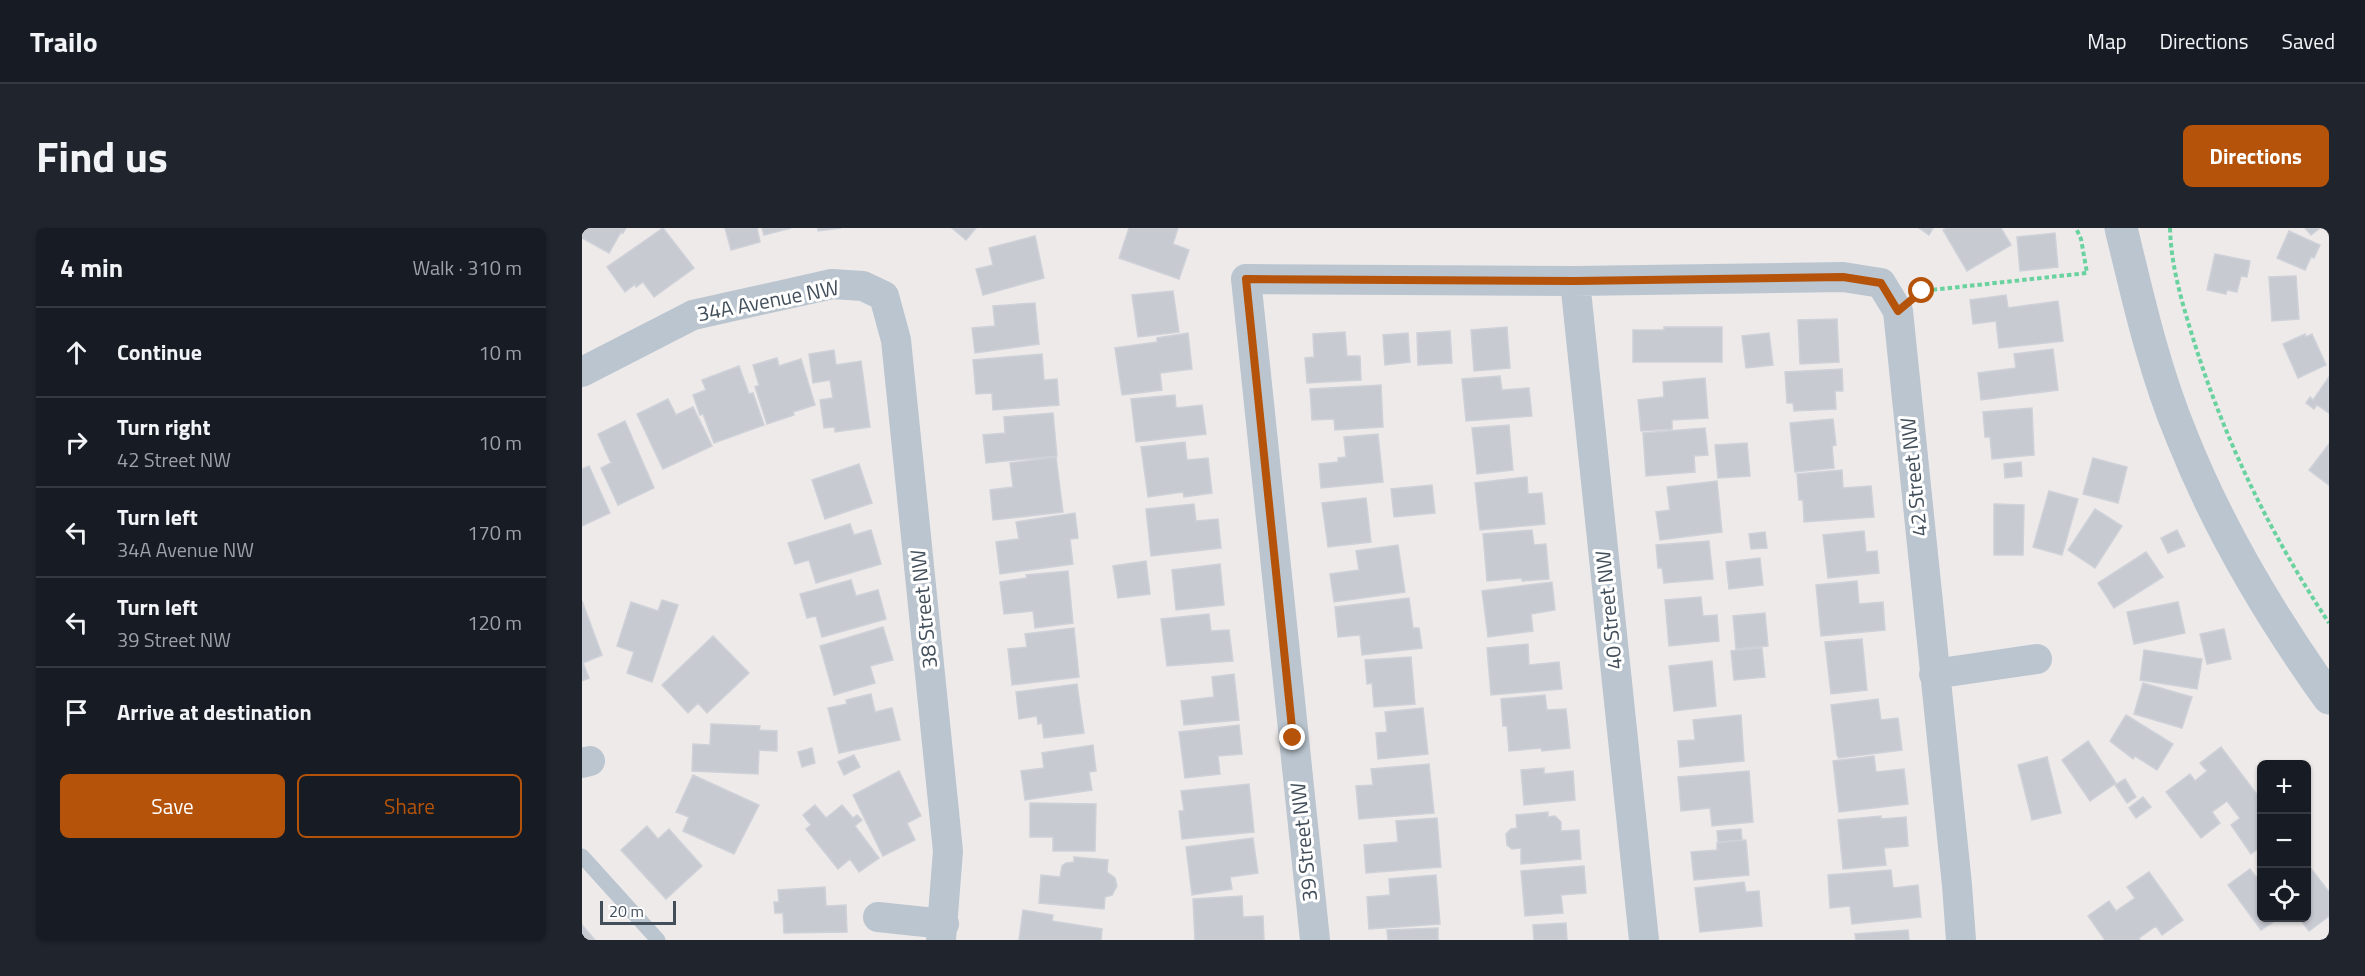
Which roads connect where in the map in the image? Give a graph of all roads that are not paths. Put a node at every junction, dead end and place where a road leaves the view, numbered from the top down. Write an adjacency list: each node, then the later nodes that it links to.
1 (2121, 228): 7 (street)
2 (1575, 281): 6 (street, 42 Street NW); 12 (street, 39 Street NW); 13 (street, 40 Street NW)
3 (884, 296): 4 (street, 34A Avenue NW); 10 (street, 38 Street NW)
4 (584, 366)
5 (2037, 659): 6 (street)
6 (1934, 674): 14 (street, 42 Street NW)
7 (2329, 698)
8 (582, 856): 11 (lane)
9 (878, 916): 10 (street, 38 Street NW)
10 (942, 932)
11 (658, 940)
12 (1315, 940)
13 (1644, 940)
14 (1961, 940)

